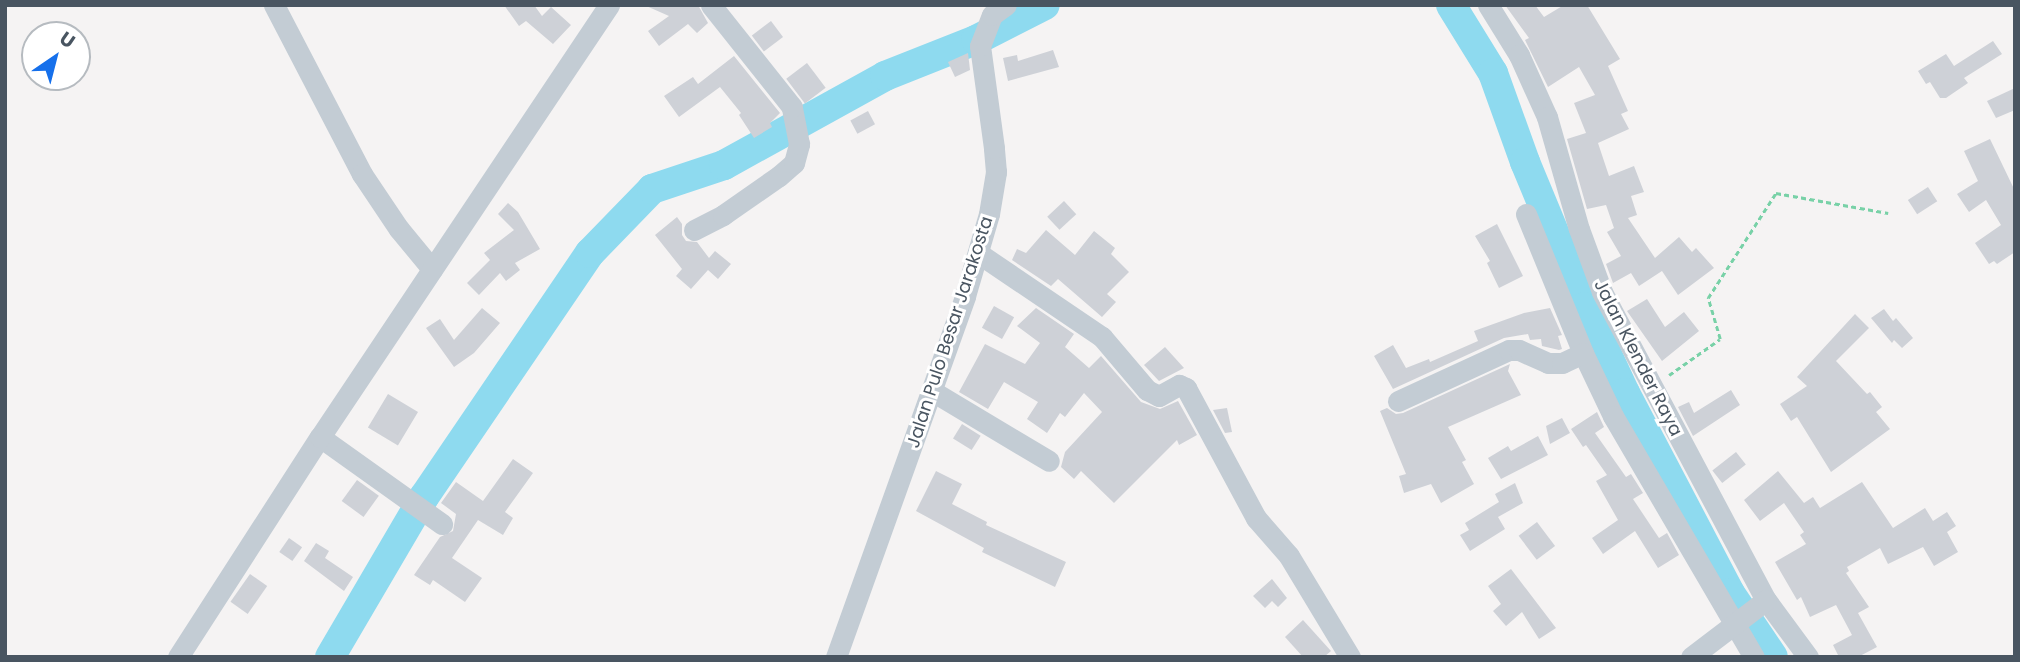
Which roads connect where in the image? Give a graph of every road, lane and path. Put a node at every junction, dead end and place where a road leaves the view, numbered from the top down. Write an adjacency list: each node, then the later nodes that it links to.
1 (274, 5): 10 (street)
2 (609, 5): 10 (street)
3 (710, 5): 8 (street)
4 (1006, 5): 9 (street, Jalan Pulo Besar Jarakosta)
5 (1488, 5): 12 (street, Jalan Klender Raya)
6 (1888, 213): 12 (path)
7 (1526, 214): 11 (street)
8 (694, 230)
9 (978, 253): 13 (street, Jalan Pulo Besar Jarakosta); 22 (street)
10 (432, 269): 15 (street)
11 (1583, 354): 14 (street); 19 (street)
12 (1653, 387): 18 (street, Jalan Klender Raya)
13 (932, 391): 16 (street); 21 (street, Jalan Pulo Besar Jarakosta)
14 (1398, 401)
15 (320, 437): 17 (street); 20 (street)
16 (1049, 461)
17 (438, 522)
18 (1762, 603): 19 (street); 25 (street, Jalan Klender Raya)
19 (1737, 623): 23 (street); 24 (street)
20 (178, 657)
21 (836, 657)
22 (1350, 657)
23 (1691, 657)
24 (1754, 657)
25 (1808, 657)

